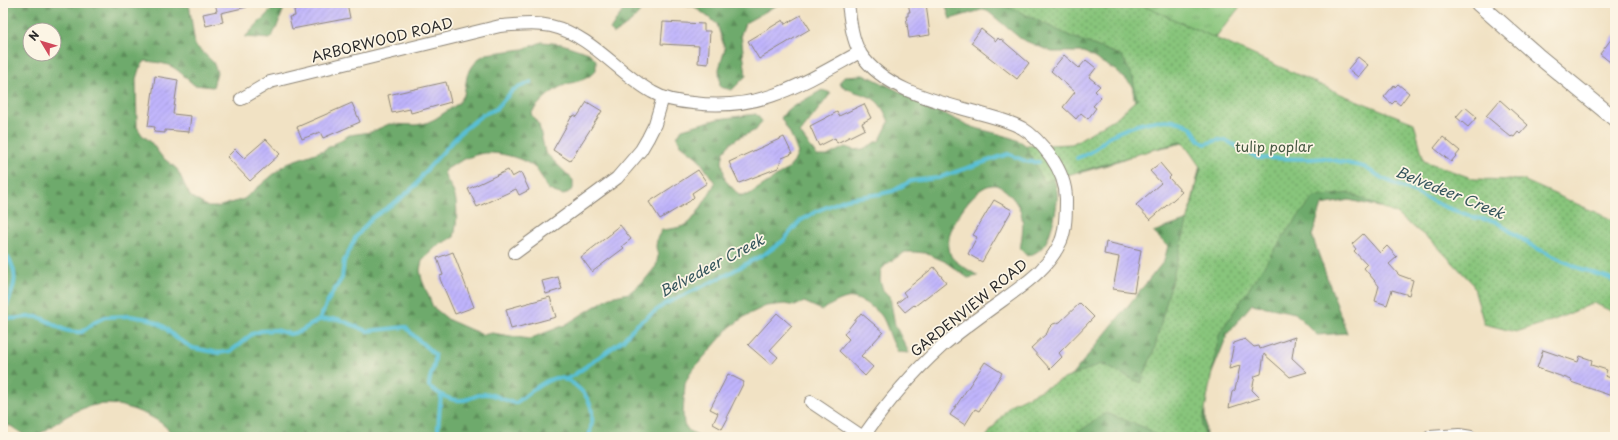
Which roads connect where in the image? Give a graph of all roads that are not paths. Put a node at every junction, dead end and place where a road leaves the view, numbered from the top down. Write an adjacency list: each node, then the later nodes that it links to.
1 (848, 3): 3 (street, GARDENVIEW ROAD)
2 (1478, 3): 6 (street)
3 (860, 52): 4 (street, ARBORWOOD ROAD); 9 (street, GARDENVIEW ROAD)
4 (663, 97): 5 (street, ARBORWOOD ROAD); 7 (street)
5 (241, 99)
6 (1615, 119)
7 (515, 253)
8 (811, 402): 9 (street)
9 (863, 437)
10 (1430, 437): 11 (street)
11 (1471, 437)

